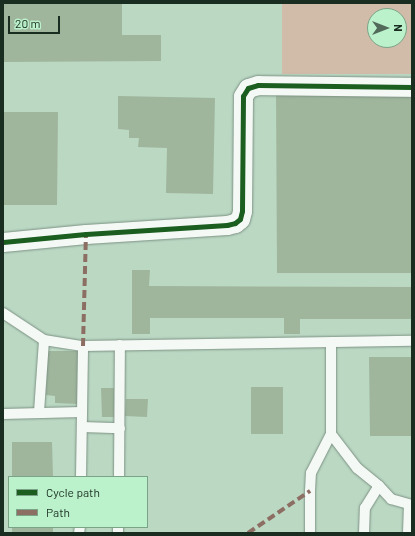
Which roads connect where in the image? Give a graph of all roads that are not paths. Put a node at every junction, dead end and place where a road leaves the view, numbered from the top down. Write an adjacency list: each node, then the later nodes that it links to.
1 (412, 87): 2 (street)
2 (3, 242)
3 (3, 313): 4 (lane)
4 (44, 340): 8 (lane); 9 (lane)
5 (412, 342): 6 (lane)
6 (331, 343): 7 (lane); 14 (lane)
7 (120, 345): 8 (lane); 13 (lane)
8 (83, 346): 10 (lane)
9 (39, 412): 10 (lane); 11 (lane)
10 (82, 412): 12 (lane)
11 (3, 414)
12 (82, 427): 13 (lane); 15 (lane)
13 (120, 428): 16 (lane)
14 (331, 434): 17 (lane); 19 (lane)
15 (81, 476)
16 (119, 476)
17 (379, 486): 18 (lane); 20 (lane)
18 (410, 505): 21 (lane)
19 (310, 533)
20 (364, 533)
21 (408, 533)

